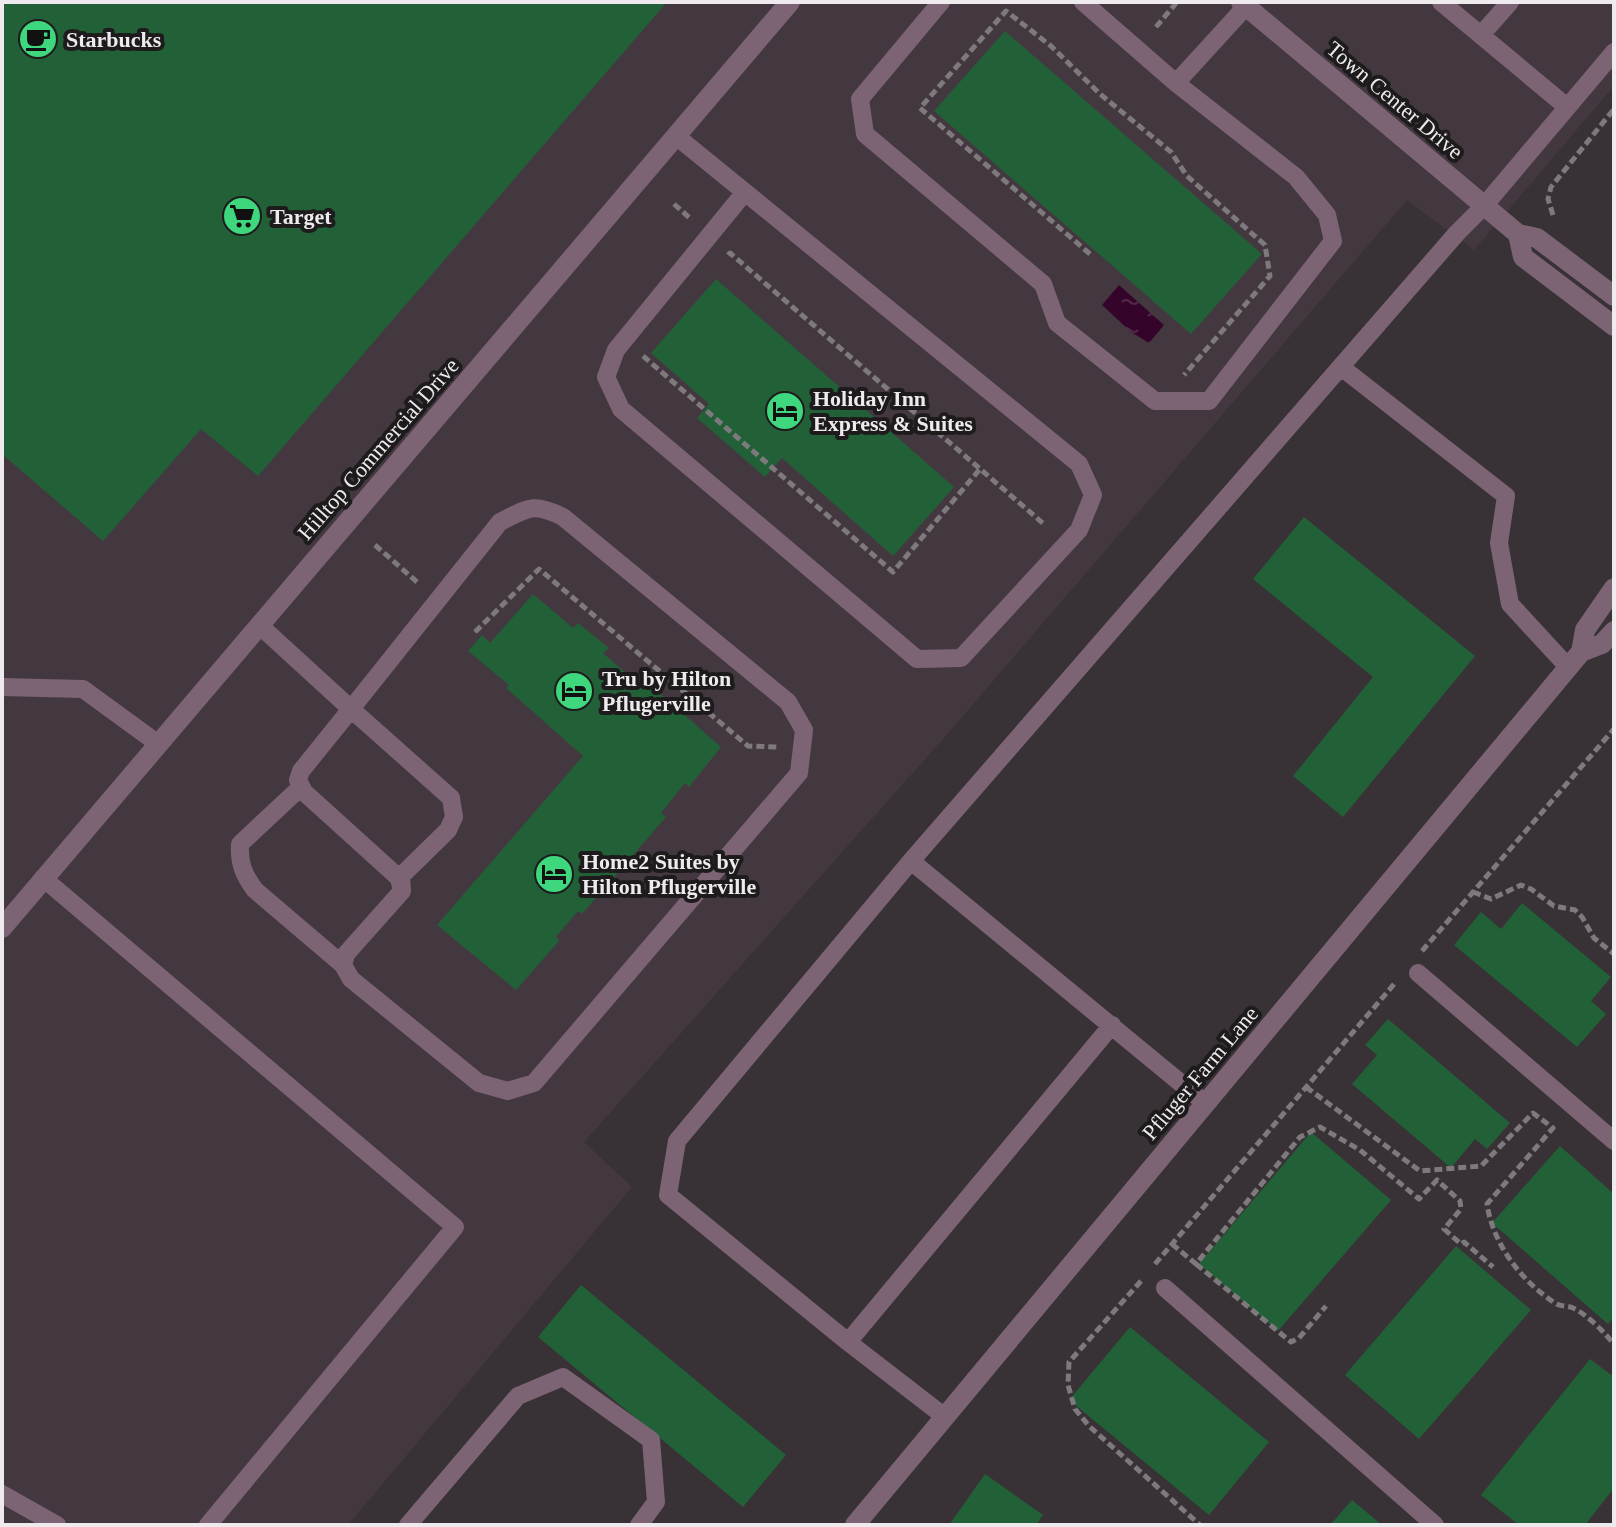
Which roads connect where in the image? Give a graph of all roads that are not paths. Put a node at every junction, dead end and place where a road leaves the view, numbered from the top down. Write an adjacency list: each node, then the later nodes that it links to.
1 (790, 2): 11 (street, Hilltop Commercial Drive)
2 (941, 2): 9 (lane)
3 (1083, 2): 9 (lane)
4 (1441, 2): 7 (lane)
5 (1510, 2): 7 (lane)
6 (1245, 3): 9 (lane); 13 (street, Town Center Drive)
7 (1481, 35): 10 (lane)
8 (1614, 52): 10 (lane)
9 (1176, 83)
10 (1567, 107): 13 (lane)
11 (676, 136): 12 (lane); 19 (street, Hilltop Commercial Drive)
12 (745, 192): 12 (lane)
13 (1484, 206): 14 (street, Town Center Drive); 17 (lane)
14 (1518, 234): 15 (street, Town Center Drive); 16 (street, Town Center Drive)
15 (1614, 296)
16 (1614, 326)
17 (1341, 367): 21 (lane); 26 (lane)
18 (1614, 588): 21 (street, Pfluger Farm Lane)
19 (259, 625): 23 (lane); 24 (street, Hilltop Commercial Drive)
20 (1614, 631): 21 (street, Pfluger Farm Lane)
21 (1575, 660): 33 (street, Pfluger Farm Lane)
22 (2, 687): 24 (lane)
23 (351, 709): 25 (lane); 28 (lane); 30 (lane)
24 (157, 743): 27 (street, Hilltop Commercial Drive)
25 (301, 787): 28 (lane); 30 (lane)
26 (911, 861): 32 (lane); 36 (lane)
27 (43, 878): 29 (street, Hilltop Commercial Drive); 40 (lane)
28 (402, 891): 30 (lane)
29 (2, 928)
30 (343, 965)
31 (1411, 970): 34 (lane)
32 (1112, 1025): 33 (lane); 36 (lane)
33 (1205, 1103): 37 (street, Pfluger Farm Lane)
34 (1614, 1141)
35 (1165, 1288): 44 (lane)
36 (848, 1342): 37 (lane)
37 (945, 1417): 43 (street, Pfluger Farm Lane)
38 (2, 1494): 39 (lane)
39 (57, 1525)
40 (208, 1525)
41 (408, 1525): 42 (lane)
42 (639, 1525)
43 (855, 1525)
44 (1435, 1525)

